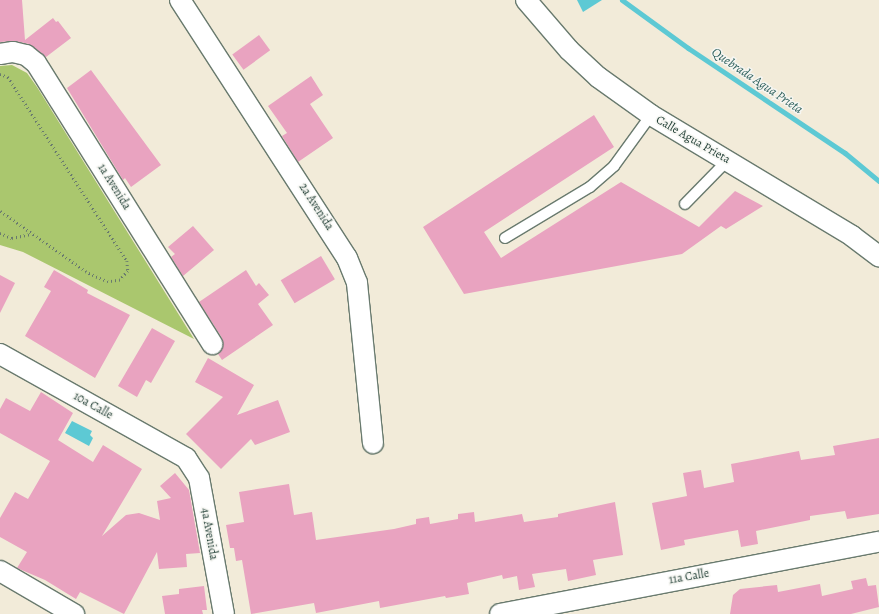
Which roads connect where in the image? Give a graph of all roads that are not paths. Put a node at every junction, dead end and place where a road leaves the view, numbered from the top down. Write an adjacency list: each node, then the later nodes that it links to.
1 (180, 0): 11 (street, 2a Avenida)
2 (526, 0): 4 (street, Calle Agua Prieta)
3 (0, 54): 9 (street, 1a Avenida)
4 (651, 115): 5 (street, Calle Agua Prieta); 7 (lane)
5 (728, 160): 6 (lane); 8 (street, Calle Agua Prieta)
6 (685, 204)
7 (505, 238)
8 (879, 256)
9 (212, 344)
10 (0, 354): 12 (street, 10a Calle)
11 (373, 443)
12 (186, 458): 17 (street, 4a Avenida)
13 (879, 542): 15 (street, 11a Calle)
14 (0, 571): 16 (street)
15 (577, 606): 18 (street, 11a Calle)
16 (74, 614)
17 (224, 614)
18 (500, 614)

